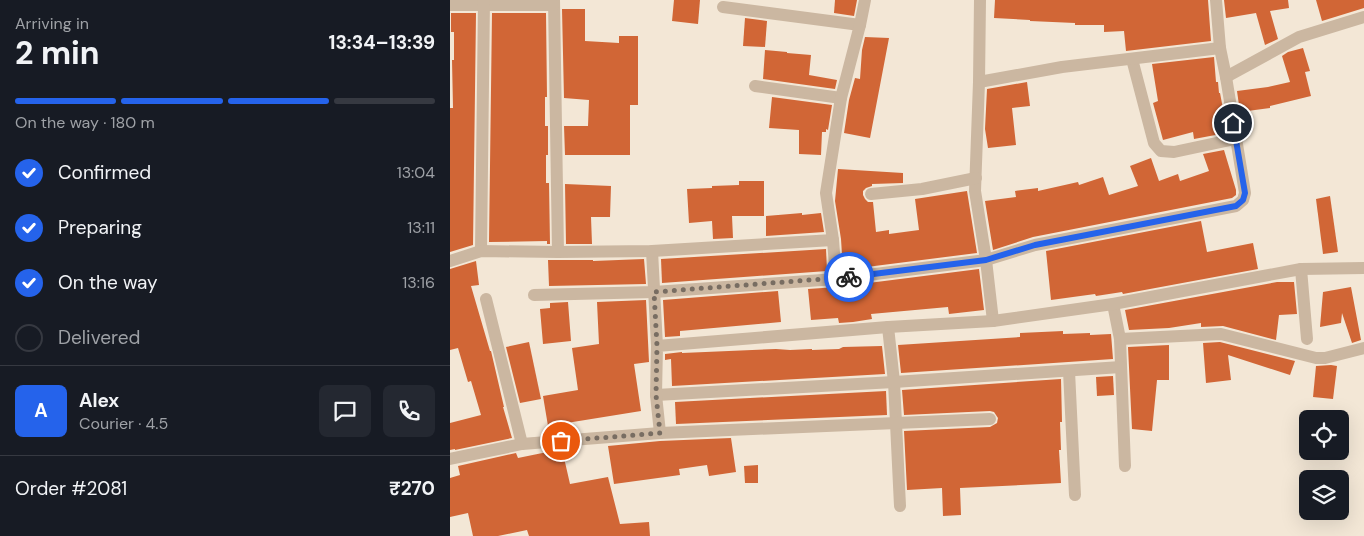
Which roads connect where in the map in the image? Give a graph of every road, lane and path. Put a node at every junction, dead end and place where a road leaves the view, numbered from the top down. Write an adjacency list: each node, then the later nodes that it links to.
1 (865, 0): 9 (street)
2 (980, 0): 13 (street)
3 (1216, 0): 10 (street)
4 (484, 2): 5 (street); 6 (street); 20 (street)
5 (554, 3): 22 (street)
6 (450, 5)
7 (723, 7): 9 (street)
8 (1364, 17): 12 (street)
9 (860, 25): 15 (street)
10 (1220, 48): 11 (street); 12 (street)
11 (1132, 59): 13 (street); 16 (street)
12 (1226, 77): 16 (street)
13 (979, 82): 17 (street)
14 (755, 86): 15 (street)
15 (841, 98): 19 (street)
16 (1235, 139): 23 (street)
17 (976, 178): 18 (street); 23 (street)
18 (871, 194)
19 (833, 240): 21 (street); 27 (street)
20 (481, 251): 22 (street); 24 (street)
21 (652, 251): 22 (street); 28 (street)
22 (558, 252)
23 (986, 260): 27 (street); 32 (street)
24 (450, 261)
25 (1364, 268): 26 (street)
26 (1301, 269): 31 (street); 35 (street)
27 (836, 279): 28 (street)
28 (654, 292): 29 (street); 36 (street)
29 (534, 295)
30 (486, 299): 45 (street)
31 (1114, 304): 32 (street); 34 (street)
32 (993, 321): 33 (street)
33 (888, 328): 36 (street); 40 (street)
34 (1120, 339): 37 (street); 38 (street)
35 (1307, 340)
36 (657, 346): 41 (street)
37 (1364, 348)
38 (1121, 367): 39 (street); 47 (street)
39 (1069, 371): 40 (street); 48 (street)
40 (894, 382): 41 (street); 43 (street)
41 (656, 395): 44 (street)
42 (990, 419): 43 (street)
43 (896, 423): 44 (street); 49 (street)
44 (660, 433): 45 (street)
45 (522, 444): 46 (street)
46 (450, 459)
47 (1125, 466)
48 (1075, 495)
49 (900, 506)

